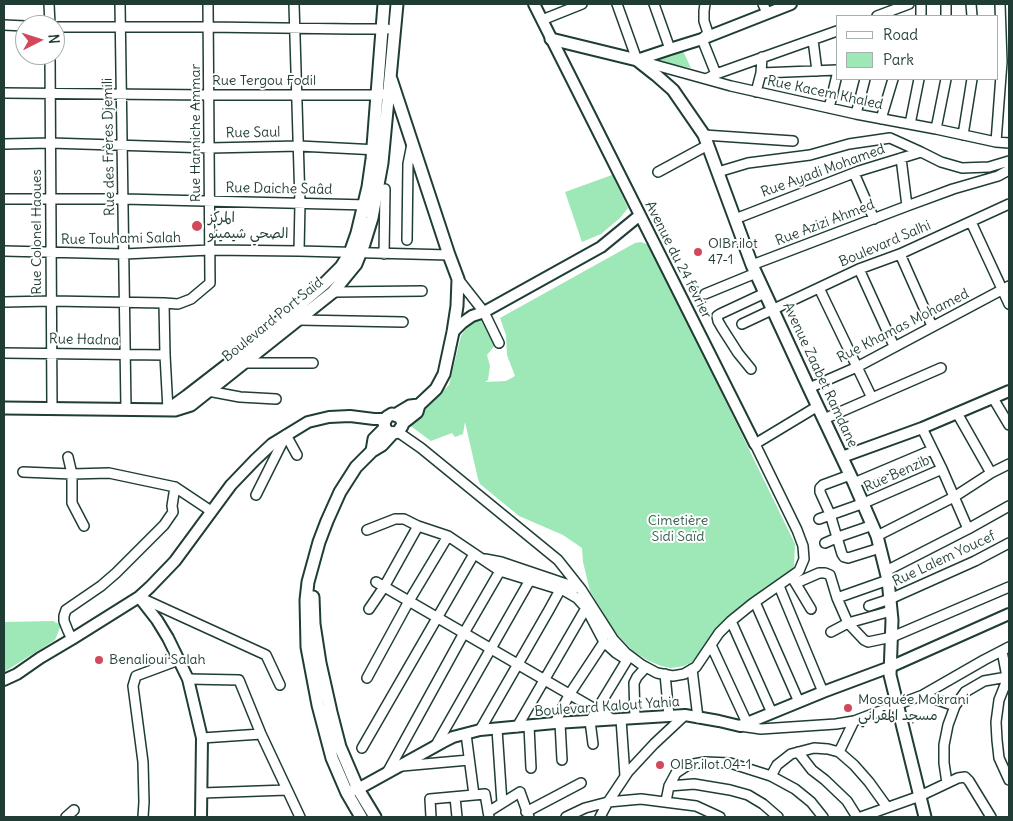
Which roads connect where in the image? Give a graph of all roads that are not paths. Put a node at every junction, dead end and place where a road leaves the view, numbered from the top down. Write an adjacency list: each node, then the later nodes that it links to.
1 (120, 4): 19 (street, Rue des Frères Djemili)
2 (208, 4): 18 (street, Rue Hanniche Ammar)
3 (294, 4): 21 (street)
4 (384, 4): 22 (main road)
5 (397, 4): 20 (main road)
6 (534, 4): 16 (street, Avenue du 24 février)
7 (582, 4): 16 (street)
8 (617, 4): 29 (street)
9 (654, 4): 27 (street)
10 (705, 4): 25 (street)
11 (791, 4): 14 (street)
12 (909, 4): 15 (street)
13 (1000, 4): 30 (street)
14 (765, 9): 25 (street)
15 (893, 13)
16 (542, 20): 24 (street, Avenue du 24 février)
17 (65, 27): 19 (street)
18 (208, 27): 19 (street); 21 (street); 49 (street, Rue Hanniche Ammar)
19 (121, 28): 47 (street, Rue des Frères Djemili)
20 (394, 28): 22 (street); 36 (main road)
21 (294, 29): 22 (street); 50 (street)
22 (382, 29): 48 (main road)
23 (836, 31): 26 (street)
24 (551, 39): 29 (main road, Avenue Zaabet Ramdane); 84 (street, Avenue du 24 février)
25 (702, 39): 27 (street); 34 (street)
26 (813, 40): 28 (street); 33 (street)
27 (670, 49): 29 (street)
28 (762, 57): 34 (street); 35 (street)
29 (637, 60): 37 (street, Rue Kacem Khaled); 57 (main road, Avenue Zaabet Ramdane)
30 (1003, 62): 60 (street)
31 (50, 65): 44 (street, Rue Colonel Haoues)
32 (836, 70): 33 (street)
33 (817, 71): 35 (street)
34 (716, 74): 37 (street)
35 (761, 74): 45 (street)
36 (390, 75): 48 (main road); 63 (main road)
37 (706, 79): 45 (street, Rue Kacem Khaled)
38 (836, 79): 51 (street)
39 (865, 80): 52 (street)
40 (893, 80): 53 (street)
41 (919, 80): 54 (street)
42 (946, 80): 55 (street)
43 (972, 80): 56 (street)
44 (50, 92): 46 (street, Rue Tergou Fodil); 47 (street, Rue Tergou Fodil); 59 (street, Rue Colonel Haoues)
45 (756, 92): 51 (street, Rue Kacem Khaled)
46 (4, 93)
47 (122, 94): 49 (street, Rue Tergou Fodil); 64 (street, Rue des Frères Djemili)
48 (382, 94): 50 (street, Rue Tergou Fodil); 67 (main road)
49 (209, 95): 50 (street, Rue Tergou Fodil); 66 (street, Rue Hanniche Ammar)
50 (297, 95): 65 (street)
51 (829, 108): 52 (street, Rue Kacem Khaled)
52 (856, 114): 53 (street, Rue Kacem Khaled)
53 (881, 119): 54 (street, Rue Kacem Khaled)
54 (910, 124): 55 (street, Rue Kacem Khaled)
55 (936, 129): 56 (street, Rue Kacem Khaled)
56 (963, 135): 60 (street, Rue Kacem Khaled)
57 (706, 140): 58 (street); 72 (street); 73 (main road, Avenue Zaabet Ramdane)
58 (792, 141)
59 (50, 142): 62 (street, Rue Saul); 64 (street, Rue Saul); 77 (street, Rue Colonel Haoues)
60 (996, 142): 61 (street, Rue Kacem Khaled)
61 (1009, 143)
62 (4, 144)
63 (412, 144): 88 (street); 97 (main road)
64 (122, 145): 66 (street, Rue Saul); 78 (street, Rue des Frères Djemili)
65 (299, 146): 66 (street, Rue Saul); 67 (street, Rue Saul); 80 (street)
66 (210, 148): 79 (street, Rue Hanniche Ammar)
67 (378, 150): 82 (main road)
68 (920, 152): 69 (street, Rue Ayadi Mohamed); 70 (street); 73 (street)
69 (901, 158): 74 (street, Rue Ayadi Mohamed); 83 (street)
70 (1009, 161)
71 (1009, 170): 83 (street, Rue Azizi Ahmed)
72 (658, 172)
73 (718, 172): 85 (main road, Avenue Zaabet Ramdane)
74 (854, 173): 85 (street, Rue Ayadi Mohamed); 86 (street)
75 (385, 189): 95 (street)
76 (4, 199): 77 (street, Rue Daiche Saâd)
77 (51, 199): 78 (street, Rue Daiche Saâd); 92 (street, Rue Colonel Haoues)
78 (123, 199): 79 (street, Rue Daiche Saâd); 94 (street, Rue des Frères Djemili)
79 (210, 202): 80 (street, Rue Daiche Saâd); 89 (street, Rue Hanniche Ammar)
80 (300, 203): 82 (street, Rue Daiche Saâd); 90 (street)
81 (1009, 204): 87 (street, Boulevard Salhi)
82 (369, 205): 93 (main road)
83 (908, 206): 86 (street, Rue Azizi Ahmed)
84 (640, 215): 113 (street); 148 (street, Avenue du 24 février)
85 (735, 219): 98 (main road, Avenue Zaabet Ramdane)
86 (874, 219): 98 (street, Rue Azizi Ahmed)
87 (971, 222): 96 (street, Boulevard Salhi); 102 (street)
88 (407, 240)
89 (210, 250): 90 (street, Rue Touhami Salah); 94 (street, Rue Touhami Salah); 110 (street, Rue Hanniche Ammar)
90 (299, 251): 93 (street, Rue Touhami Salah)
91 (4, 252): 92 (street, Rue Touhami Salah)
92 (51, 253): 94 (street, Rue Touhami Salah); 107 (street, Rue Colonel Haoues)
93 (355, 253): 95 (street, Rue Touhami Salah); 104 (main road, Boulevard Port Saïd); 127 (main road)
94 (124, 254): 109 (street, Rue des Frères Djemili)
95 (384, 254): 97 (street, Rue Touhami Salah)
96 (900, 254): 99 (street, Boulevard Salhi); 117 (street)
97 (449, 255): 100 (main road)
98 (754, 269): 105 (main road, Avenue Zaabet Ramdane); 106 (street, Rue Azizi Ahmed)
99 (859, 269): 101 (street, Boulevard Salhi); 120 (street)
100 (458, 278): 113 (street); 118 (main road)
101 (819, 288): 112 (street, Boulevard Salhi); 128 (street)
102 (1006, 288): 111 (street); 117 (street, Rue Khamas Mohamed)
103 (422, 291): 104 (street)
104 (333, 292): 114 (main road, Boulevard Port Saïd)
105 (764, 293): 112 (main road, Avenue Zaabet Ramdane); 130 (street)
106 (705, 294)
107 (52, 301): 108 (street, Rue Hanniche Ammar); 109 (street, Rue Hanniche Ammar); 122 (street, Rue Colonel Haoues)
108 (4, 302)
109 (124, 302): 110 (street, Rue Hanniche Ammar); 123 (street, Rue des Frères Djemili)
110 (164, 304): 124 (street)
111 (1009, 304)
112 (772, 310): 116 (street, Boulevard Salhi); 131 (main road, Avenue Zaabet Ramdane)
113 (484, 312): 118 (street); 119 (street)
114 (299, 320): 115 (street); 125 (main road, Boulevard Port Saïd)
115 (403, 322)
116 (742, 324)
117 (932, 326): 120 (street, Rue Khamas Mohamed)
118 (453, 332): 144 (main road)
119 (499, 343)
120 (894, 346): 128 (street, Rue Khamas Mohamed)
121 (4, 353): 122 (street, Rue Hadna)
122 (52, 354): 123 (street, Rue Hadna); 139 (street, Rue Colonel Haoues)
123 (125, 355): 124 (street, Rue Hadna); 140 (street, Rue des Frères Djemili)
124 (165, 355): 141 (street)
125 (245, 363): 126 (street); 127 (street); 132 (main road, Boulevard Port Saïd)
126 (313, 363)
127 (228, 364): 141 (main road)
128 (857, 367): 131 (street, Rue Khamas Mohamed); 134 (street)
129 (941, 368): 134 (street)
130 (751, 369)
131 (808, 388): 137 (main road, Avenue Zaabet Ramdane)
132 (208, 391): 136 (street); 141 (main road, Boulevard Port Saïd)
133 (1009, 391): 135 (street)
134 (872, 398): 143 (street)
135 (993, 398): 142 (street); 145 (street)
136 (276, 399)
137 (818, 406): 143 (main road, Avenue Zaabet Ramdane); 148 (street)
138 (4, 408): 139 (main road, Boulevard Port Saïd)
139 (52, 409): 140 (main road, Boulevard Port Saïd)
140 (126, 409): 141 (main road, Boulevard Port Saïd)
141 (168, 410)
142 (957, 413): 146 (street); 156 (street)
143 (824, 419): 152 (main road, Avenue Zaabet Ramdane)
144 (393, 425): 147 (street); 178 (main road); 186 (street)
145 (1009, 425)
146 (922, 428): 149 (street); 152 (street)
147 (286, 435): 150 (street); 160 (street); 164 (street)
148 (755, 444): 182 (street, Avenue du 24 février)
149 (932, 450): 154 (street); 158 (street)
150 (297, 455)
151 (68, 457): 157 (street)
152 (842, 457): 158 (main road, Avenue Zaabet Ramdane)
153 (1009, 464): 156 (street)
154 (942, 469): 161 (street); 162 (street, Rue Benzib)
155 (23, 472): 157 (street)
156 (991, 473): 161 (street)
157 (72, 474): 159 (street); 167 (street)
158 (852, 479): 162 (main road, Avenue Zaabet Ramdane); 165 (street)
159 (175, 487): 164 (street); 204 (street)
160 (256, 495)
161 (954, 497): 169 (street); 171 (street)
162 (864, 504): 165 (street, Rue Benzib); 171 (main road, Avenue Zaabet Ramdane)
163 (1009, 506): 169 (street)
164 (211, 511): 188 (street)
165 (830, 514): 166 (street, Rue Benzib); 173 (street)
166 (819, 519)
167 (84, 526)
168 (418, 526): 170 (street); 172 (street); 183 (street)
169 (968, 529): 180 (street)
170 (368, 530)
171 (875, 531): 173 (street); 176 (main road, Avenue Zaabet Ramdane)
172 (448, 536): 177 (street); 190 (street)
173 (837, 538): 174 (street); 176 (street)
174 (824, 543)
175 (1009, 543): 192 (street, Rue Lalem Youcef)
176 (880, 548): 180 (main road, Avenue Zaabet Ramdane)
177 (477, 556): 179 (street); 186 (street); 198 (street)
178 (315, 558): 263 (main road); 263 (main road)
179 (500, 571): 181 (street); 202 (street)
180 (887, 576): 189 (street); 192 (main road, Avenue Zaabet Ramdane)
181 (530, 580): 187 (street); 207 (street)
182 (794, 580): 184 (street); 189 (street); 196 (street)
183 (380, 584): 190 (street); 195 (street)
184 (779, 586): 191 (street); 222 (street)
185 (1009, 587): 203 (street)
186 (581, 589): 209 (street)
187 (560, 590): 194 (street); 211 (street)
188 (139, 597): 204 (street); 210 (street); 221 (street)
189 (837, 598): 200 (street)
190 (409, 601): 198 (street); 217 (street)
191 (755, 602): 199 (street); 225 (street)
192 (890, 605): 193 (street); 200 (street); 203 (main road, Avenue Zaabet Ramdane)
193 (869, 606)
194 (586, 608): 205 (street); 220 (street)
195 (370, 609)
196 (811, 609)
197 (1009, 614): 213 (street)
198 (437, 617): 202 (street); 248 (street)
199 (731, 621): 206 (street); 229 (street)
200 (848, 623): 201 (street); 203 (street)
201 (831, 632)
202 (464, 633): 207 (street); 255 (street)
203 (892, 637): 213 (main road, Avenue Zaabet Ramdane)
204 (72, 639): 219 (street)
205 (604, 642): 209 (street); 223 (street)
206 (712, 645): 214 (street); 238 (street)
207 (491, 649): 211 (street); 247 (street)
208 (1005, 649): 216 (street); 224 (street)
209 (628, 658): 212 (street); 228 (street)
210 (179, 660): 218 (street); 276 (street)
211 (518, 665): 220 (street); 242 (street)
212 (646, 667): 215 (street); 232 (street)
213 (890, 667): 222 (street); 226 (main road, Avenue Zaabet Ramdane)
214 (692, 669): 215 (street); 233 (street)
215 (665, 674): 230 (street)
216 (1008, 676): 227 (street); 258 (street)
217 (367, 678)
218 (188, 679): 243 (street); 245 (street)
219 (4, 680)
220 (545, 680): 223 (street); 240 (street)
221 (280, 685)
222 (823, 692): 225 (street)
223 (569, 695): 228 (street); 237 (street)
224 (923, 695): 226 (street); 227 (street)
225 (799, 702): 229 (street)
226 (897, 705): 236 (street); 266 (main road, Avenue Zaabet Ramdane)
227 (955, 706): 260 (street)
228 (596, 710): 234 (street); 235 (street)
229 (772, 713): 238 (street)
230 (669, 716): 231 (street, Boulevard Kalout Yahia); 232 (street, Boulevard Kalout Yahia)
231 (685, 716): 233 (street, Boulevard Kalout Yahia); 256 (street)
232 (635, 718): 234 (street, Boulevard Kalout Yahia)
233 (698, 718): 238 (street, Boulevard Kalout Yahia)
234 (617, 719): 235 (street, Boulevard Kalout Yahia); 256 (street)
235 (590, 721): 237 (street, Boulevard Kalout Yahia); 246 (street)
236 (854, 721): 238 (street); 250 (street)
237 (558, 723): 239 (street, Boulevard Kalout Yahia); 252 (street)
238 (744, 725)
239 (529, 726): 240 (street, Boulevard Kalout Yahia); 254 (street)
240 (517, 727): 241 (street, Boulevard Kalout Yahia)
241 (497, 729): 242 (street, Boulevard Kalout Yahia); 270 (street)
242 (480, 730): 244 (street, Boulevard Kalout Yahia)
243 (261, 734): 245 (street); 262 (street)
244 (466, 734): 247 (street, Boulevard Kalout Yahia); 251 (street)
245 (202, 738): 264 (street)
246 (593, 744)
247 (436, 745): 253 (street, Boulevard Kalout Yahia)
248 (362, 748)
249 (798, 752): 250 (street); 257 (street); 288 (street)
250 (839, 752): 271 (street)
251 (469, 760): 253 (street); 265 (street)
252 (562, 760)
253 (400, 766): 255 (street, Boulevard Kalout Yahia)
254 (531, 768)
255 (386, 773): 263 (street, Boulevard Kalout Yahia)
256 (625, 776): 269 (street)
257 (772, 776): 261 (street); 287 (street)
258 (1009, 780)
259 (581, 783): 273 (street)
260 (947, 783): 266 (street); 291 (street)
261 (669, 786): 268 (street); 286 (street)
262 (287, 790): 264 (street); 278 (street)
263 (352, 791): 279 (main road); 280 (main road)
264 (202, 793): 277 (street)
265 (474, 795): 267 (street); 274 (street)
266 (920, 796): 271 (street); 290 (main road, Avenue Zaabet Ramdane)
267 (455, 797): 281 (street); 282 (street)
268 (666, 801): 269 (street); 285 (street)
269 (608, 802): 283 (street); 284 (street)
270 (502, 803): 273 (street); 274 (street)
271 (888, 807): 289 (street)
272 (74, 810): 275 (street)
273 (527, 814)
274 (488, 815)
275 (66, 817)
276 (143, 817)
277 (201, 817)
278 (300, 817)
279 (361, 817)
280 (375, 817)
281 (431, 817)
282 (457, 817)
283 (566, 817)
284 (600, 817)
285 (720, 817)
286 (778, 817)
287 (823, 817)
288 (857, 817)
289 (861, 817)
290 (925, 817)
291 (991, 817)

